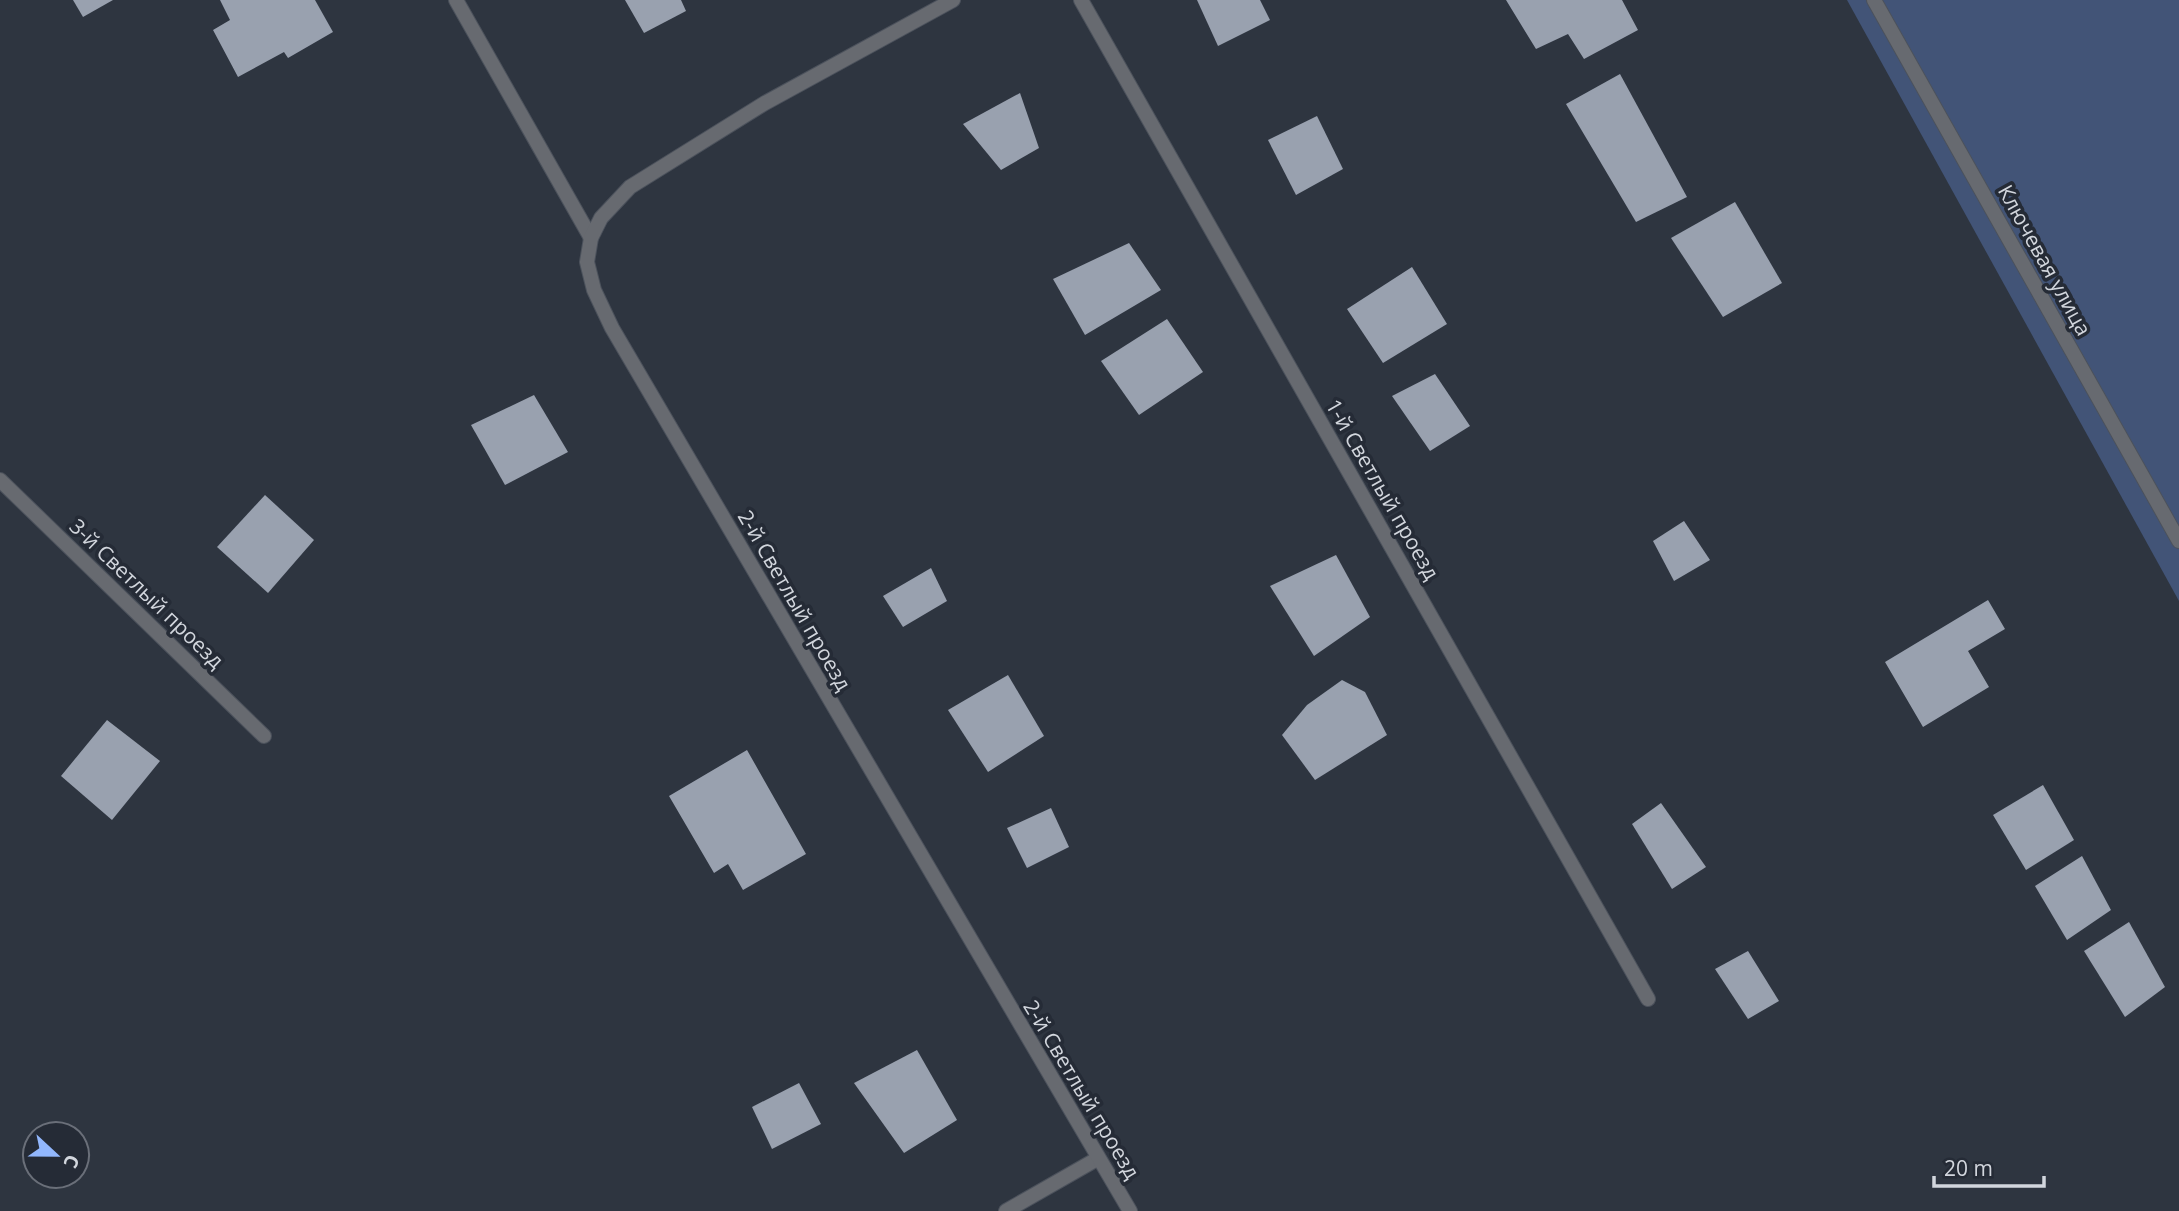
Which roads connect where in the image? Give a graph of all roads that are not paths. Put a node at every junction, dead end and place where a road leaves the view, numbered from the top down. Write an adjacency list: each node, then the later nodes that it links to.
1 (456, 0): 5 (street)
2 (953, 0): 5 (street)
3 (1081, 0): 9 (street, 1-й Светлый проезд)
4 (1874, 0): 7 (street, Ключевая улица)
5 (591, 238): 10 (street, 2-й Светлый проезд)
6 (0, 480): 8 (street, 3-й Светлый проезд)
7 (2179, 541)
8 (264, 736)
9 (1648, 999)
10 (1097, 1159): 11 (street); 12 (street, 2-й Светлый проезд)
11 (1006, 1211)
12 (1130, 1211)

